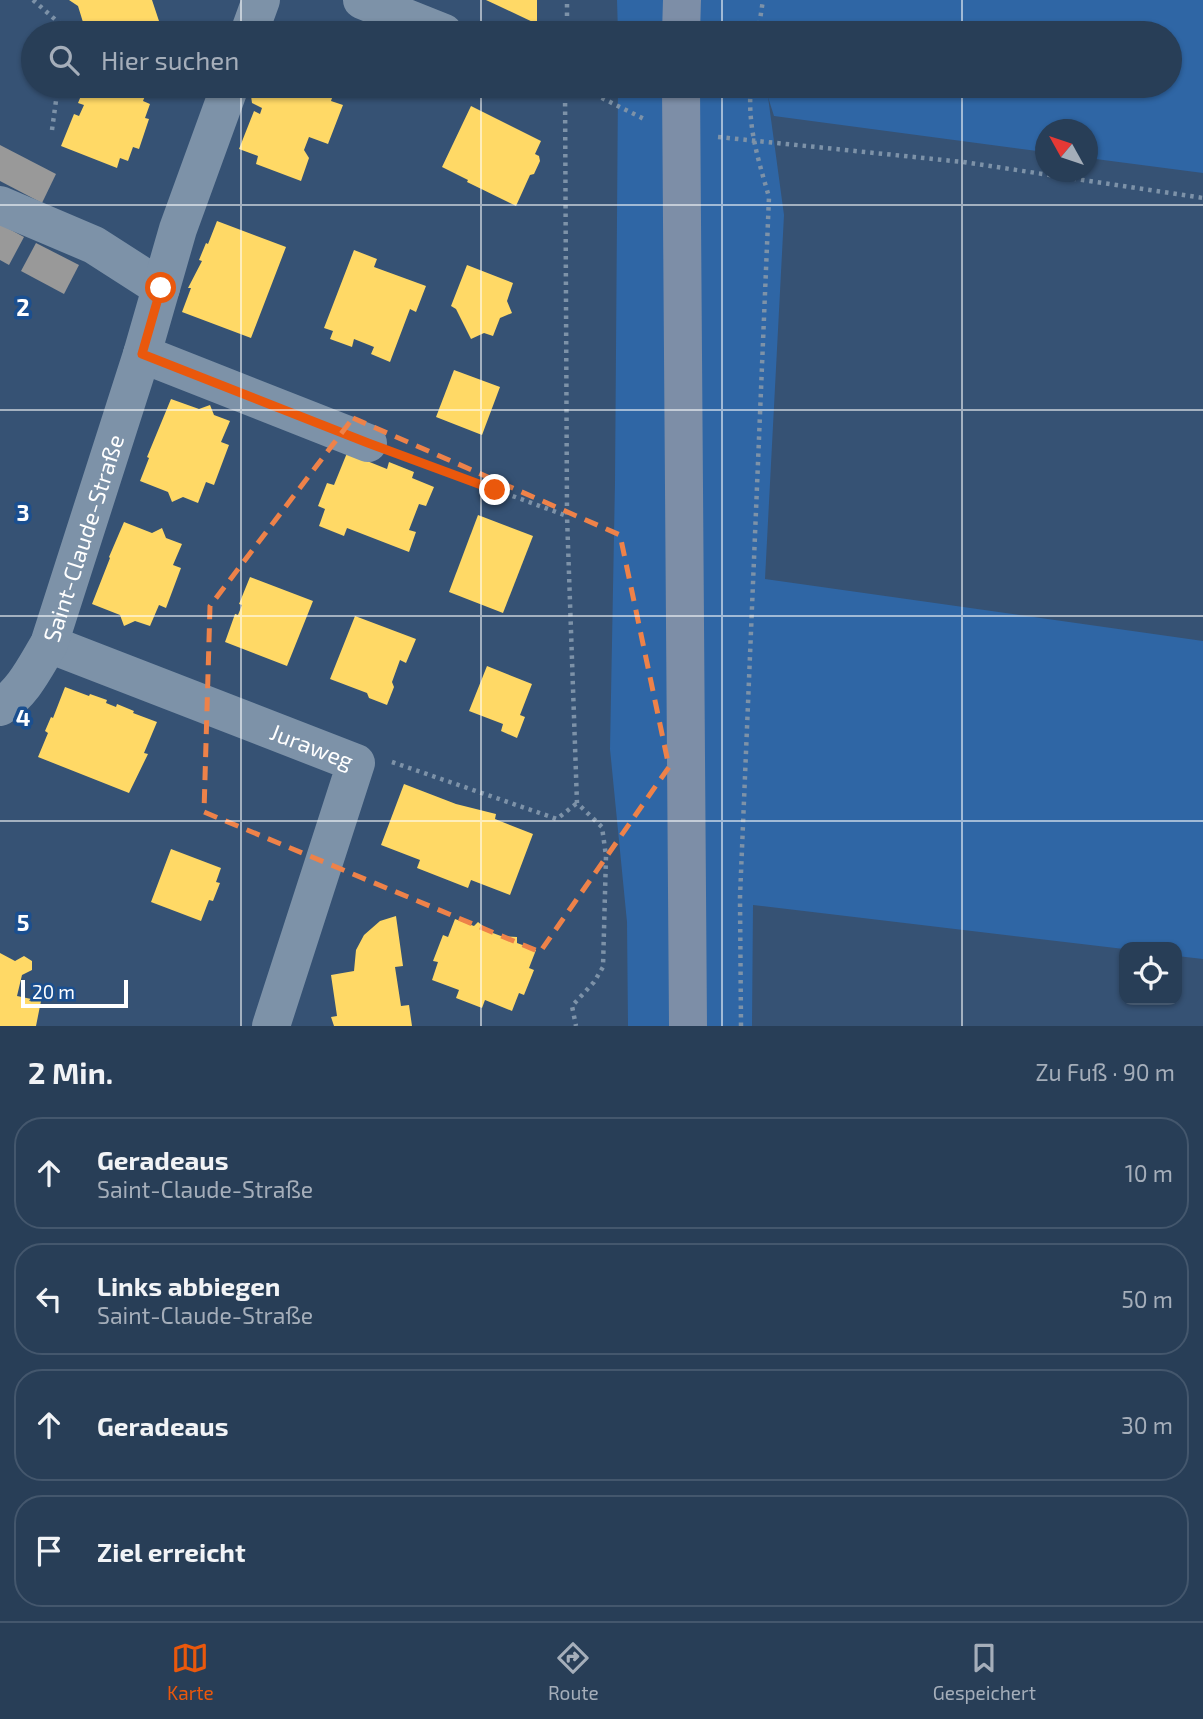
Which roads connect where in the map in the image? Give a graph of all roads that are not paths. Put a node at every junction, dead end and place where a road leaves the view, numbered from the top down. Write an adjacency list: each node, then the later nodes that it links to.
1 (261, 0): 4 (street)
2 (362, 0): 5 (street)
3 (682, 0): 6 (main road)
4 (253, 21)
5 (414, 21)
6 (681, 21)
7 (226, 98): 10 (street, Saint-Claude-Straße)
8 (681, 98): 16 (main road)
9 (0, 205): 10 (street)
10 (161, 288): 11 (street, Saint-Claude-Straße)
11 (142, 354): 12 (street); 13 (street, Saint-Claude-Straße)
12 (368, 443)
13 (49, 644): 14 (street, Saint-Claude-Straße); 15 (street, Juraweg)
14 (0, 707)
15 (271, 1026)
16 (688, 1026)

